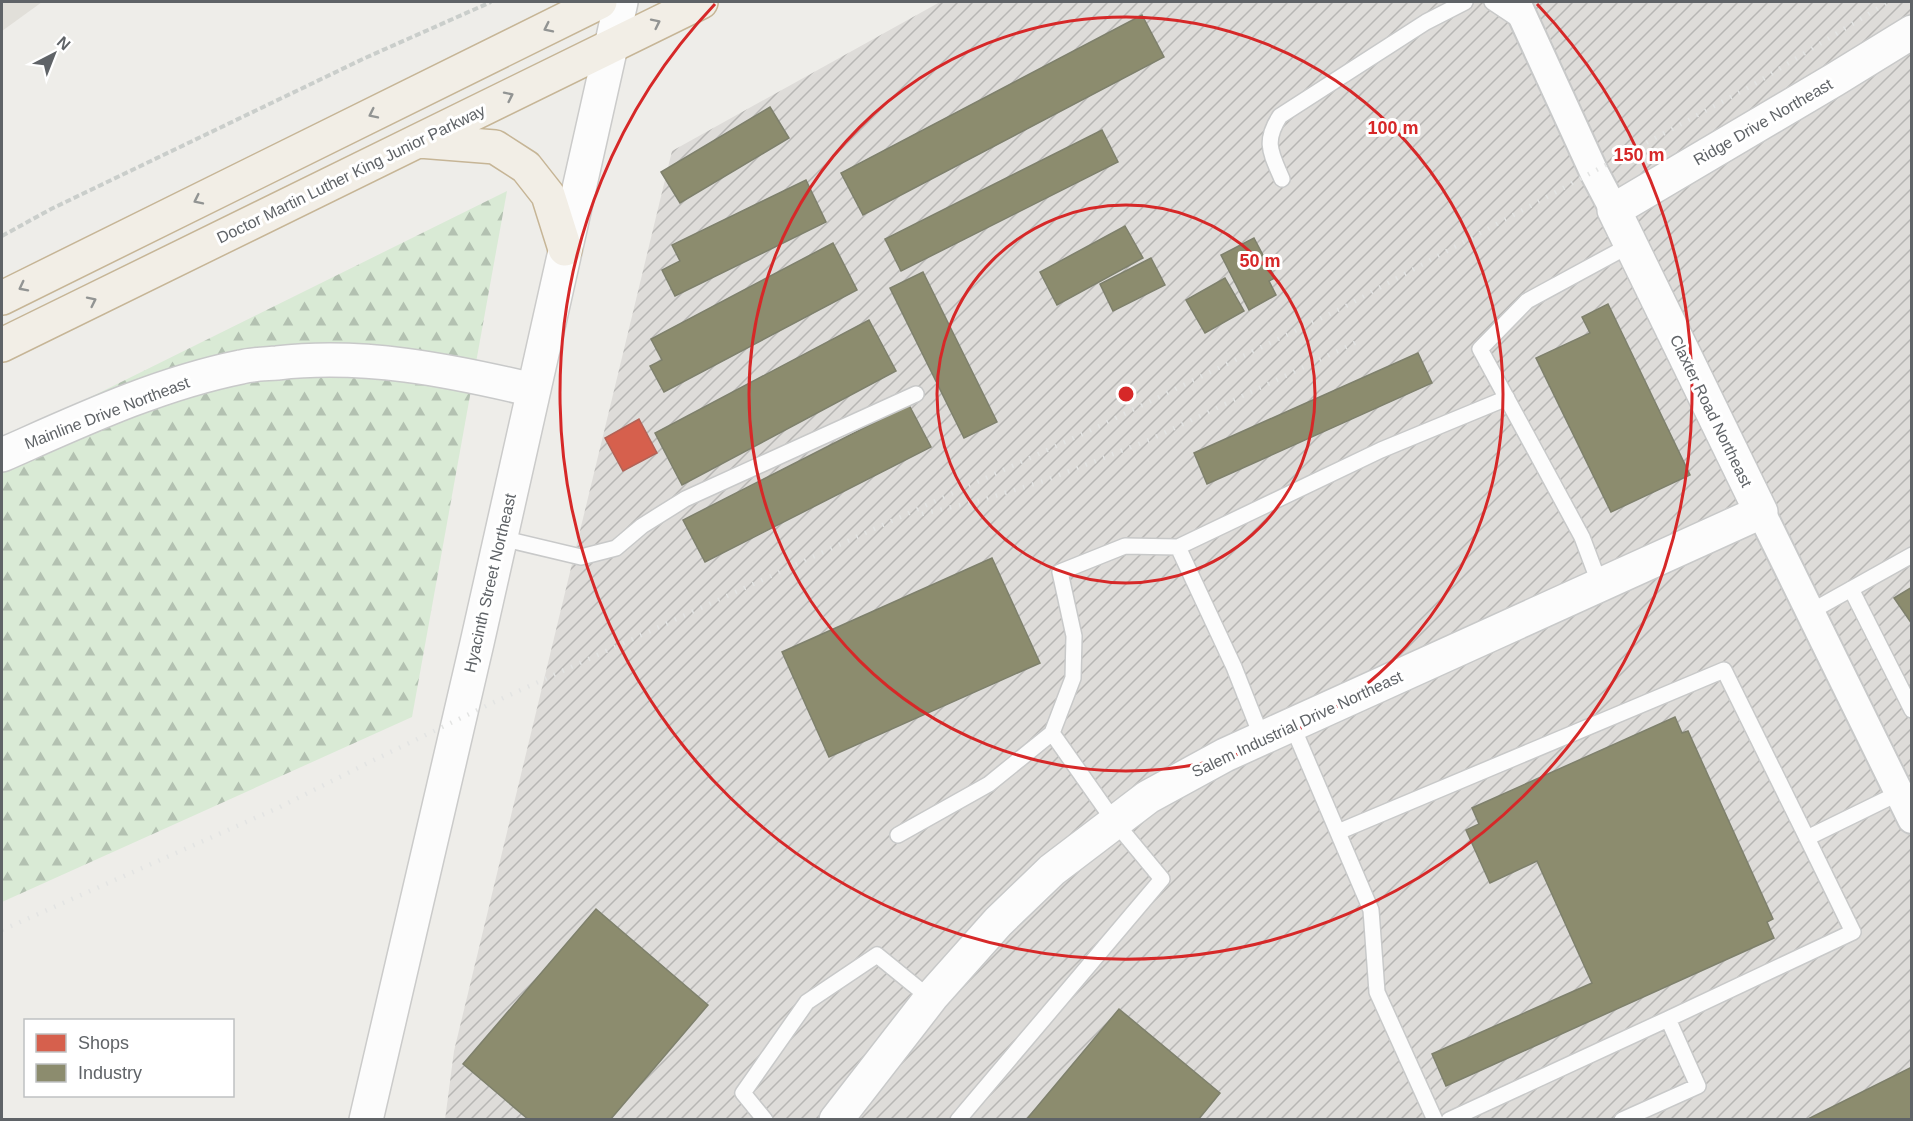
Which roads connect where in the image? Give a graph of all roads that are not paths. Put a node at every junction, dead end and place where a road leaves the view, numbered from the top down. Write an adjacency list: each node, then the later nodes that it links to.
1 (600, 2): 14 (highway, one-way to 14)
2 (621, 2): 8 (street, Hyacinth Street Northeast)
3 (701, 2): 8 (highway, Doctor Martin Luther King Junior Parkway, one-way to 3)
4 (1465, 2): 10 (lane)
5 (1492, 2): 6 (lane)
6 (1521, 13): 11 (street, Claxter Road Northeast)
7 (1911, 32): 11 (street, Ridge Drive Northeast)
8 (612, 45): 9 (highway, Doctor Martin Luther King Junior Parkway, one-way to 8); 13 (street, Hyacinth Street Northeast)
9 (419, 141): 13 (highway); 15 (highway, Doctor Martin Luther King Junior Parkway, one-way to 9)
10 (1282, 179)
11 (1614, 210): 12 (street, Claxter Road Northeast)
12 (1630, 245): 18 (lane); 20 (street, Claxter Road Northeast)
13 (565, 249): 16 (street, Hyacinth Street Northeast)
14 (2, 298)
15 (2, 345)
16 (533, 390): 19 (street, Mainline Drive Northeast); 21 (street, Hyacinth Street Northeast)
17 (916, 394): 21 (lane)
18 (1507, 398): 22 (lane); 24 (lane)
19 (2, 455)
20 (1761, 512): 24 (street, Salem Industrial Drive Northeast); 26 (street, Claxter Road Northeast)
21 (501, 538): 39 (street, Hyacinth Street Northeast)
22 (1178, 548): 29 (lane); 30 (lane)
23 (1911, 555): 25 (lane)
24 (1600, 585): 28 (street, Salem Industrial Drive Northeast)
25 (1851, 589): 26 (lane); 27 (lane)
26 (1810, 612): 31 (street, Claxter Road Northeast)
27 (1911, 711)
28 (1292, 724): 30 (street, Salem Industrial Drive Northeast); 34 (lane)
29 (1052, 733): 33 (lane); 35 (lane)
30 (1262, 738): 33 (street, Salem Industrial Drive Northeast)
31 (1905, 789): 32 (street, Claxter Road Northeast); 36 (lane)
32 (1911, 819)
33 (1114, 821): 37 (street, Salem Industrial Drive Northeast); 42 (lane)
34 (1338, 832): 36 (lane); 43 (lane)
35 (898, 836)
36 (1807, 838): 38 (lane)
37 (931, 999): 40 (lane); 41 (street, Salem Industrial Drive Northeast)
38 (1668, 1019): 44 (lane); 45 (lane)
39 (366, 1119)
40 (765, 1119)
41 (836, 1119)
42 (958, 1119)
43 (1435, 1119)
44 (1449, 1119)
45 (1622, 1119)

